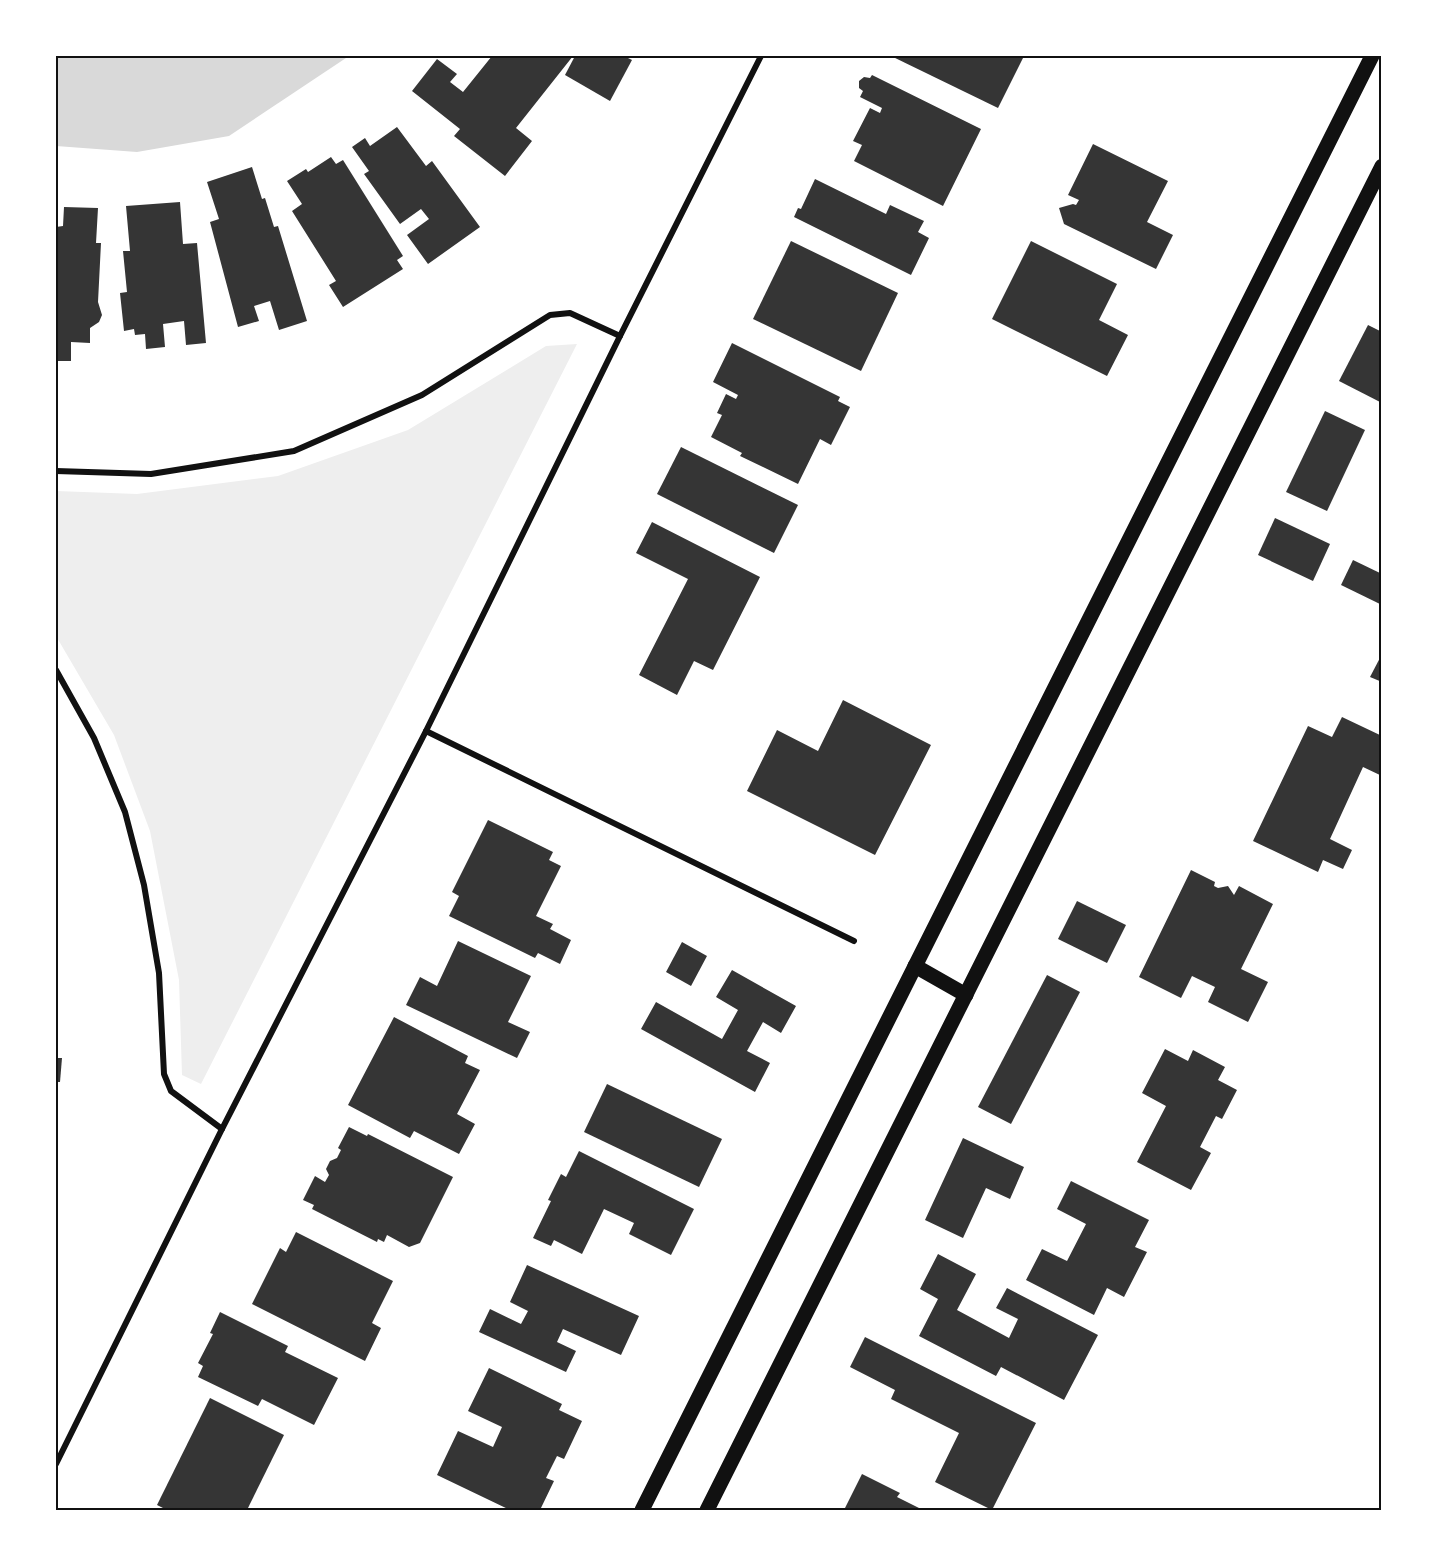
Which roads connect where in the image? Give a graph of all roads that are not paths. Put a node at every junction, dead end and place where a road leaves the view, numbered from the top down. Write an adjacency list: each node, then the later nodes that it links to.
1 (761, 56): 4 (street)
2 (1372, 56): 9 (main road)
3 (1382, 166): 10 (main road)
4 (620, 336): 5 (street); 7 (street)
5 (56, 471)
6 (56, 670): 11 (street)
7 (426, 731): 8 (street); 11 (street)
8 (854, 941)
9 (915, 966): 10 (main road); 13 (main road)
10 (966, 996): 14 (main road)
11 (222, 1129): 12 (street)
12 (56, 1464)
13 (642, 1510)
14 (707, 1510)

